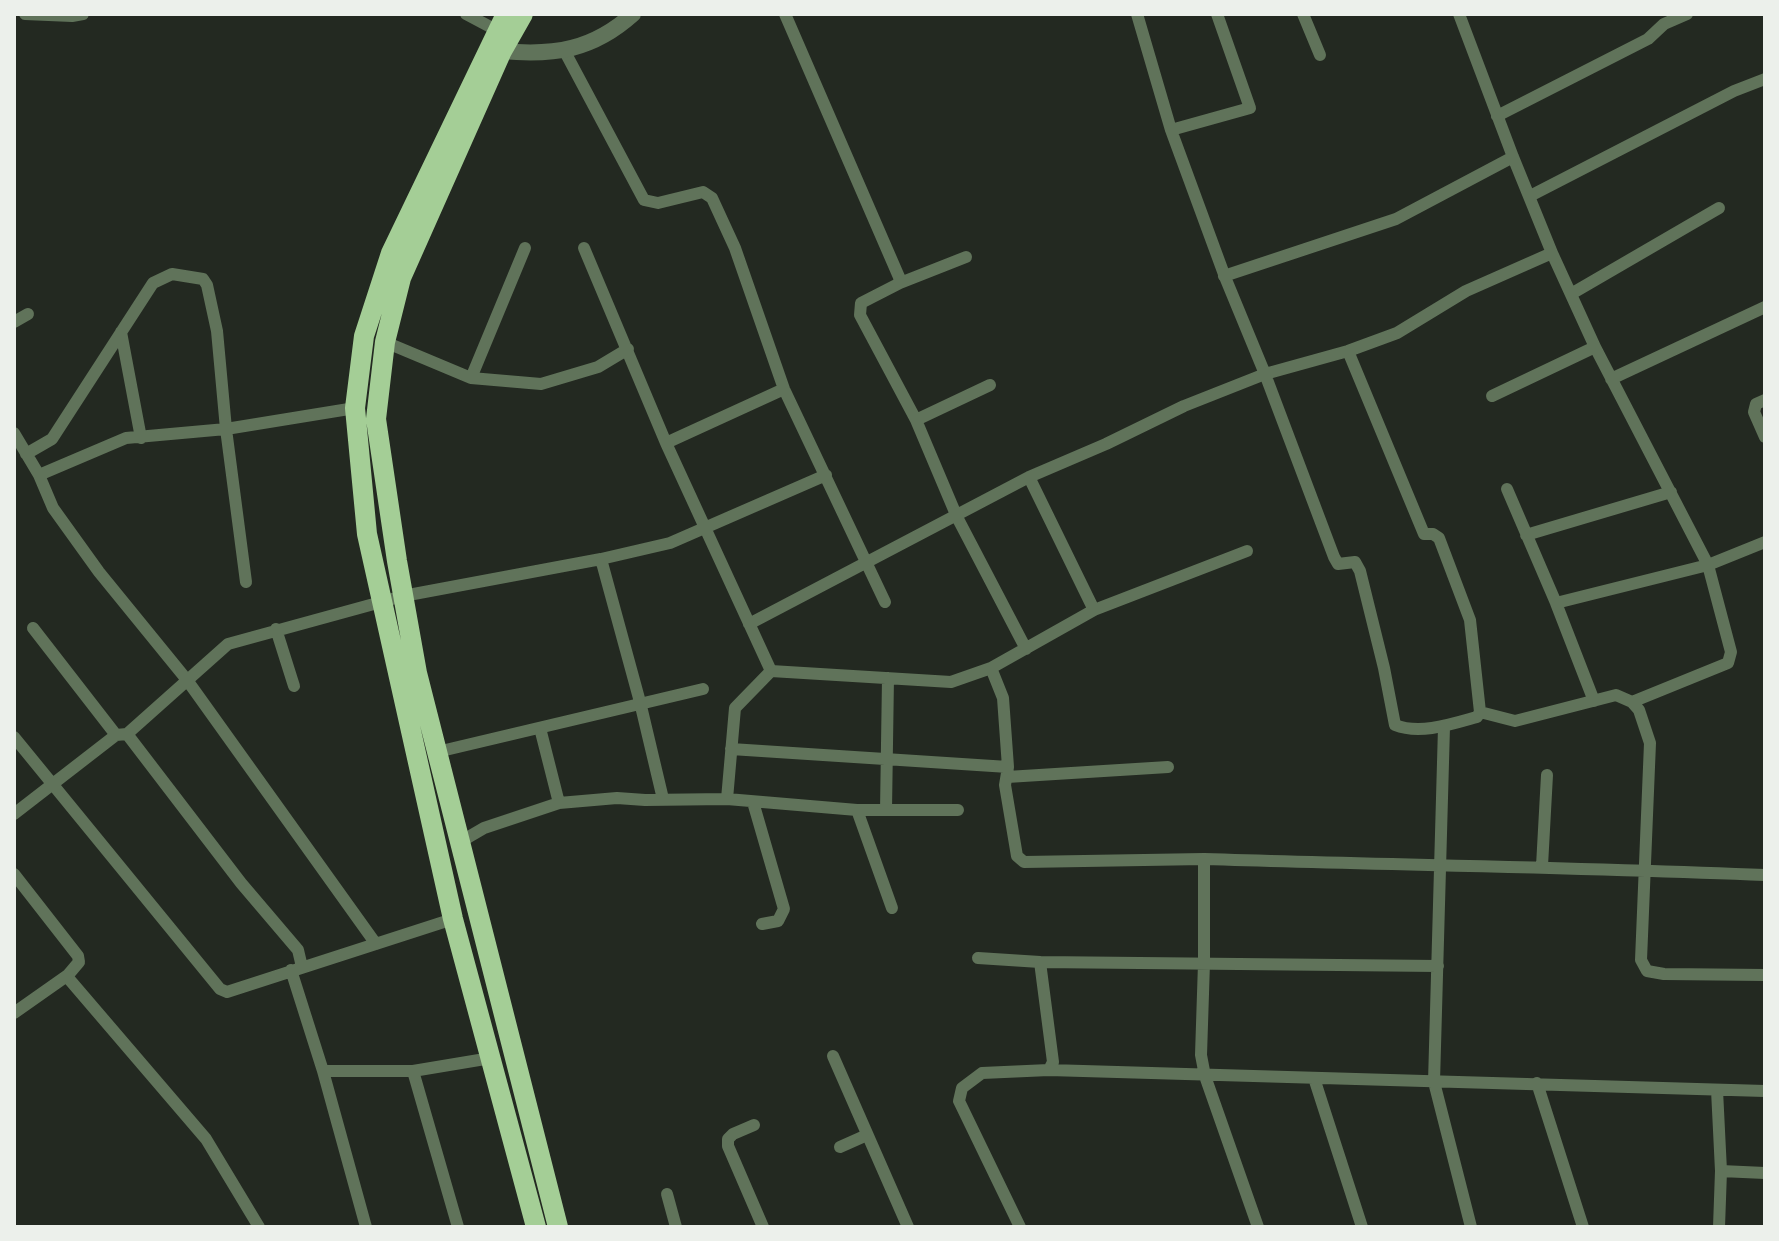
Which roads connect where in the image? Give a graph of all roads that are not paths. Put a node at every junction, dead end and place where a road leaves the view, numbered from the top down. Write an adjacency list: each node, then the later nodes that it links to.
1 (25, 14): 2 (street)
2 (83, 14)
3 (466, 14): 12 (street)
4 (523, 14): 12 (highway)
5 (633, 14): 13 (street)
6 (785, 14): 26 (street)
7 (1137, 14): 17 (street)
8 (1217, 14): 17 (street)
9 (1303, 14): 14 (street)
10 (1459, 14): 16 (street)
11 (1687, 14): 16 (street)
12 (502, 32): 13 (street); 32 (highway); 43 (highway)
13 (564, 50): 40 (street)
14 (1320, 55)
15 (1765, 79): 19 (street)
16 (1497, 116): 18 (street)
17 (1171, 130): 25 (street)
18 (1513, 157): 19 (street); 25 (street)
19 (1530, 196): 23 (street)
20 (1719, 208): 27 (street)
21 (525, 248): 37 (street)
22 (584, 248): 34 (street)
23 (1552, 253): 27 (street); 35 (street)
24 (966, 257): 26 (street)
25 (1224, 276): 36 (street)
26 (900, 283): 44 (street)
27 (1571, 294): 33 (street)
28 (1765, 307): 38 (street)
29 (28, 314): 30 (street)
30 (14, 322)
31 (121, 332): 45 (street); 48 (street); 50 (street)
32 (385, 342): 37 (street); 65 (highway)
33 (1595, 347): 38 (street); 41 (street)
34 (628, 349): 37 (street); 49 (street)
35 (1348, 351): 36 (street); 83 (street)
36 (1265, 374): 53 (street); 84 (street)
37 (471, 378)
38 (1611, 379): 55 (street)
39 (990, 385): 44 (street)
40 (784, 389): 49 (street); 52 (street)
41 (1492, 396)
42 (1765, 400): 47 (street)
43 (355, 408): 45 (street); 66 (highway)
44 (916, 420): 56 (street)
45 (226, 429): 48 (street); 64 (street)
46 (14, 433): 50 (street)
47 (1765, 437)
48 (141, 438): 51 (street)
49 (666, 443): 57 (street)
50 (26, 454): 51 (street)
51 (39, 475): 77 (street)
52 (826, 475): 57 (street); 62 (street)
53 (1029, 477): 56 (street); 69 (street)
54 (1507, 489): 58 (street)
55 (1671, 492): 58 (street); 63 (street)
56 (957, 517): 62 (street); 73 (street)
57 (705, 529): 61 (street); 70 (street)
58 (1526, 535): 68 (street)
59 (1765, 542): 63 (street)
60 (1247, 551): 69 (street)
61 (601, 559): 65 (street); 81 (street)
62 (868, 562): 67 (street); 70 (street)
63 (1708, 565): 68 (street); 82 (street)
64 (246, 582)
65 (403, 596): 66 (street); 89 (highway)
66 (382, 601): 72 (street); 111 (highway)
67 (885, 602)
68 (1556, 603): 80 (street)
69 (1094, 610): 73 (street)
70 (749, 624): 75 (street)
71 (33, 628): 86 (street)
72 (276, 629): 77 (street); 78 (street)
73 (1026, 649): 74 (street)
74 (991, 668): 76 (street); 92 (street)
75 (771, 671): 76 (street); 88 (street)
76 (888, 678): 90 (street)
77 (187, 680): 86 (street); 115 (street)
78 (294, 686)
79 (703, 689): 81 (street)
80 (1594, 701): 82 (street); 83 (street)
81 (640, 702): 85 (street); 95 (street)
82 (1632, 702): 107 (street)
83 (1480, 712): 84 (street)
84 (1444, 727): 106 (street)
85 (540, 728): 89 (street); 98 (street)
86 (121, 734): 94 (street); 120 (street)
87 (14, 737): 94 (street)
88 (731, 749): 90 (street); 96 (street)
89 (437, 752): 103 (highway)
90 (887, 761): 92 (street); 100 (street)
91 (1168, 767): 92 (street)
92 (1007, 772): 104 (street)
93 (1547, 775): 105 (street)
94 (53, 783): 102 (street); 120 (street)
95 (663, 799): 96 (street); 98 (street)
96 (727, 799): 97 (street)
97 (753, 802): 99 (street); 114 (street)
98 (559, 803): 103 (street)
99 (857, 810): 100 (street); 112 (street)
100 (886, 810): 101 (street)
101 (958, 810)
102 (14, 814)
103 (460, 842): 108 (highway)
104 (1204, 859): 106 (street); 118 (street)
105 (1542, 866): 106 (street); 107 (street)
106 (1441, 867): 119 (street)
107 (1645, 870): 110 (street); 122 (street)
108 (468, 873): 111 (highway); 145 (highway)
109 (14, 874): 121 (street)
110 (1765, 875)
111 (444, 879): 113 (highway)
112 (892, 908)
113 (453, 919): 115 (street); 125 (highway)
114 (762, 924)
115 (376, 944): 120 (street)
116 (978, 958): 117 (street)
117 (1040, 962): 118 (street); 126 (street)
118 (1204, 963): 119 (street); 129 (street)
119 (1438, 966): 131 (street)
120 (297, 968): 127 (street)
121 (68, 975): 123 (street); 141 (street)
122 (1765, 975)
123 (14, 1013)
124 (833, 1056): 136 (street)
125 (491, 1058): 128 (street); 144 (highway)
126 (1049, 1070): 129 (street); 149 (street)
127 (323, 1071): 128 (street); 142 (street)
128 (413, 1071): 143 (street)
129 (1205, 1076): 130 (street); 150 (street)
130 (1314, 1078): 131 (street); 151 (street)
131 (1434, 1082): 132 (street); 152 (street)
132 (1537, 1083): 133 (street); 153 (street)
133 (1717, 1090): 134 (street); 138 (street)
134 (1765, 1091)
135 (754, 1125): 147 (street)
136 (867, 1135): 137 (street); 148 (street)
137 (840, 1147)
138 (1721, 1171): 139 (street); 154 (street)
139 (1765, 1173)
140 (667, 1194): 146 (street)
141 (259, 1227)
142 (366, 1227)
143 (458, 1227)
144 (536, 1227)
145 (558, 1227)
146 (676, 1227)
147 (763, 1227)
148 (908, 1227)
149 (1020, 1227)
150 (1258, 1227)
151 (1362, 1227)
152 (1471, 1227)
153 (1583, 1227)
154 (1719, 1227)

